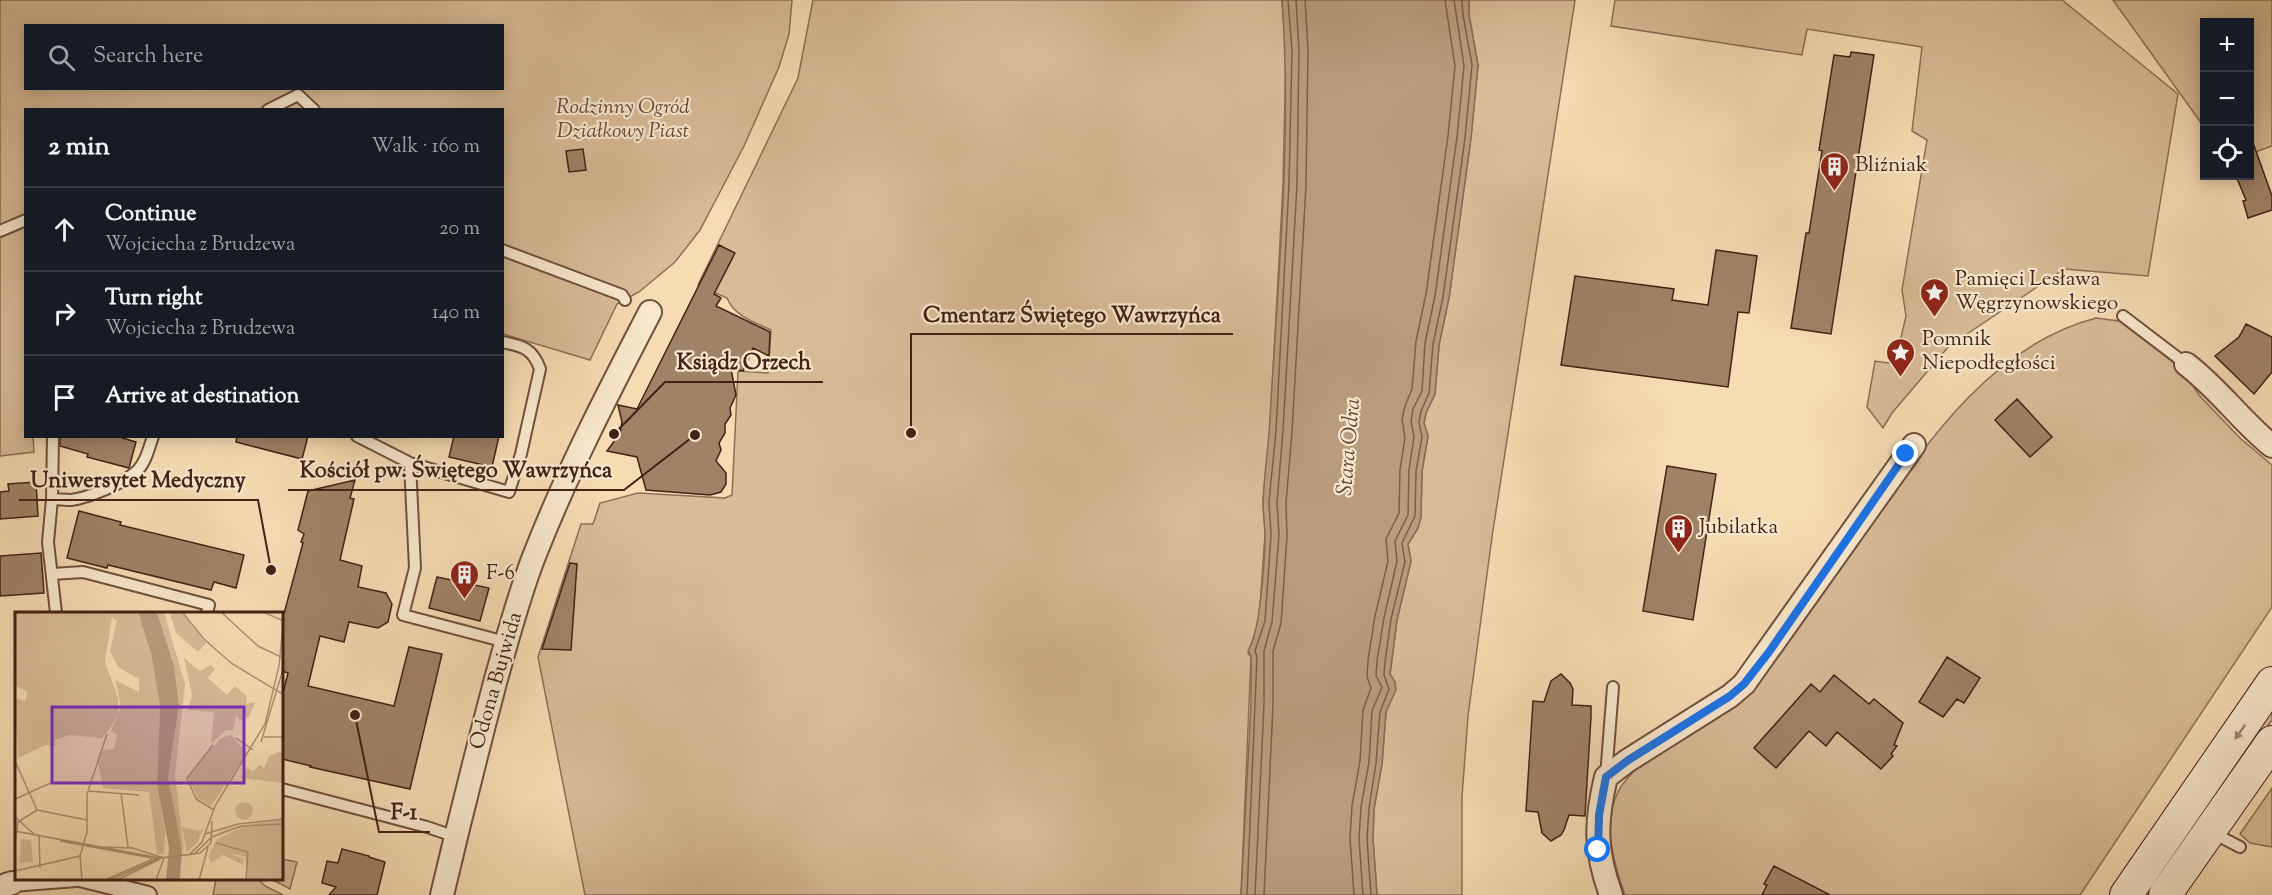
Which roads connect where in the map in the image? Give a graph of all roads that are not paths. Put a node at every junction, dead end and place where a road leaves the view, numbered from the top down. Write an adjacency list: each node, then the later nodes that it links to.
1 (272, 108): 2 (lane)
2 (312, 108)
3 (24, 221): 4 (lane)
4 (0, 231)
5 (504, 251): 6 (lane)
6 (626, 300)
7 (650, 312): 21 (street, Odona Bujwida)
8 (2123, 316): 10 (lane)
9 (504, 342): 16 (lane)
10 (2186, 364): 15 (street)
11 (53, 438): 17 (lane)
12 (152, 438): 17 (lane)
13 (361, 438): 16 (lane)
14 (1914, 445): 25 (street)
15 (2272, 446)
16 (410, 464): 21 (lane)
17 (52, 499): 18 (lane)
18 (52, 574): 19 (lane); 20 (lane)
19 (56, 612)
20 (207, 612)
21 (507, 642): 28 (street, Odona Bujwida)
22 (2272, 683): 36 (main road, one-way to 36)
23 (1613, 687): 25 (lane)
24 (2272, 742): 27 (main road)
25 (1606, 777): 35 (street)
26 (284, 790): 28 (lane)
27 (2210, 832): 29 (lane); 37 (main road)
28 (456, 837): 34 (street, Odona Bujwida)
29 (2240, 847)
30 (66, 880): 32 (street)
31 (82, 880): 33 (street)
32 (6, 885)
33 (148, 895)
34 (442, 895)
35 (1611, 895)
36 (2126, 895)
37 (2165, 895)

